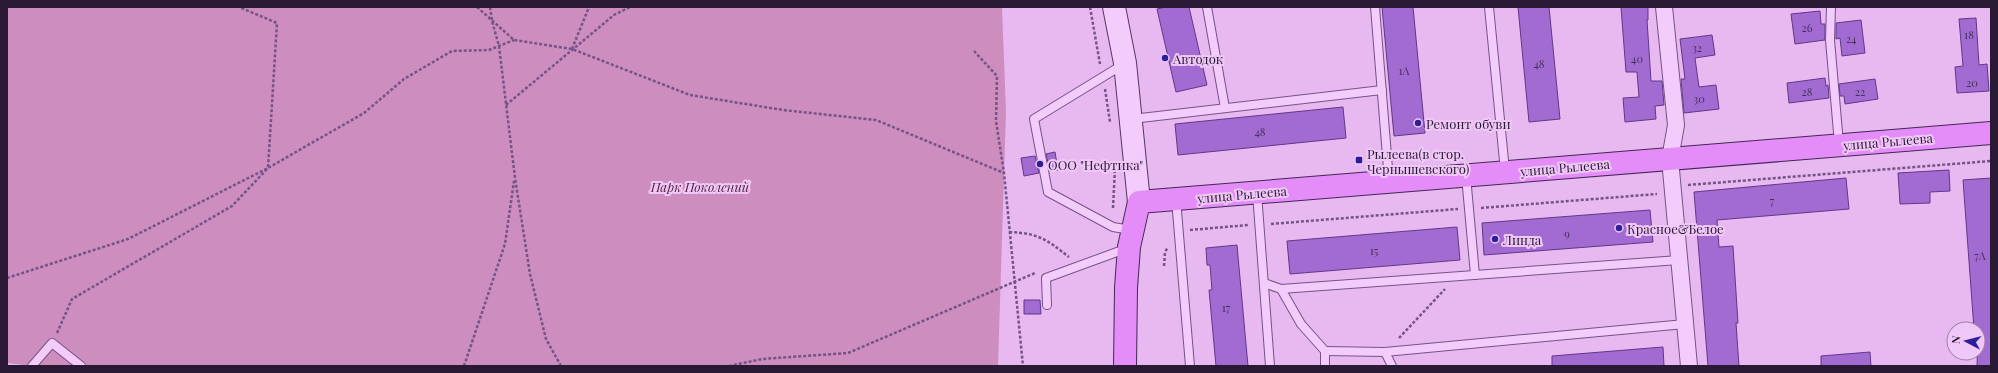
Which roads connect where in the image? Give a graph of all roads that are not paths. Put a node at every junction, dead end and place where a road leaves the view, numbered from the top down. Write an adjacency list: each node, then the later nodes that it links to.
1 (1114, 7): 7 (street)
2 (1207, 7): 9 (lane)
3 (1375, 7): 8 (lane)
4 (1489, 7): 14 (lane)
5 (1664, 7): 13 (street)
6 (1831, 7): 12 (lane)
7 (1125, 63): 10 (street); 20 (lane)
8 (1382, 90): 9 (lane); 16 (lane)
9 (1225, 108): 10 (lane)
10 (1131, 119): 19 (street)
11 (1991, 133): 12 (main road, улица Рылеева)
12 (1839, 145): 13 (main road, улица Рылеева)
13 (1670, 159): 14 (main road, улица Рылеева); 21 (street)
14 (1505, 172): 15 (main road, улица Рылеева)
15 (1466, 175): 16 (main road, улица Рылеева); 22 (lane)
16 (1389, 182): 17 (main road, улица Рылеева)
17 (1256, 192): 18 (main road, улица Рылеева); 23 (lane)
18 (1176, 199): 19 (main road, улица Рылеева); 32 (lane)
19 (1139, 202): 20 (main road)
20 (1130, 239): 25 (lane); 31 (main road)
21 (1679, 260): 22 (lane); 26 (street)
22 (1475, 275): 24 (lane)
23 (1264, 283): 24 (lane); 33 (lane)
24 (1281, 289): 27 (lane)
25 (1047, 305)
26 (1685, 324): 28 (lane); 36 (street)
27 (1325, 351): 28 (lane); 34 (lane)
28 (1385, 352): 35 (lane)
29 (32, 366): 30 (lane)
30 (81, 366)
31 (1125, 366)
32 (1190, 366)
33 (1270, 366)
34 (1325, 366)
35 (1392, 366)
36 (1689, 366)

